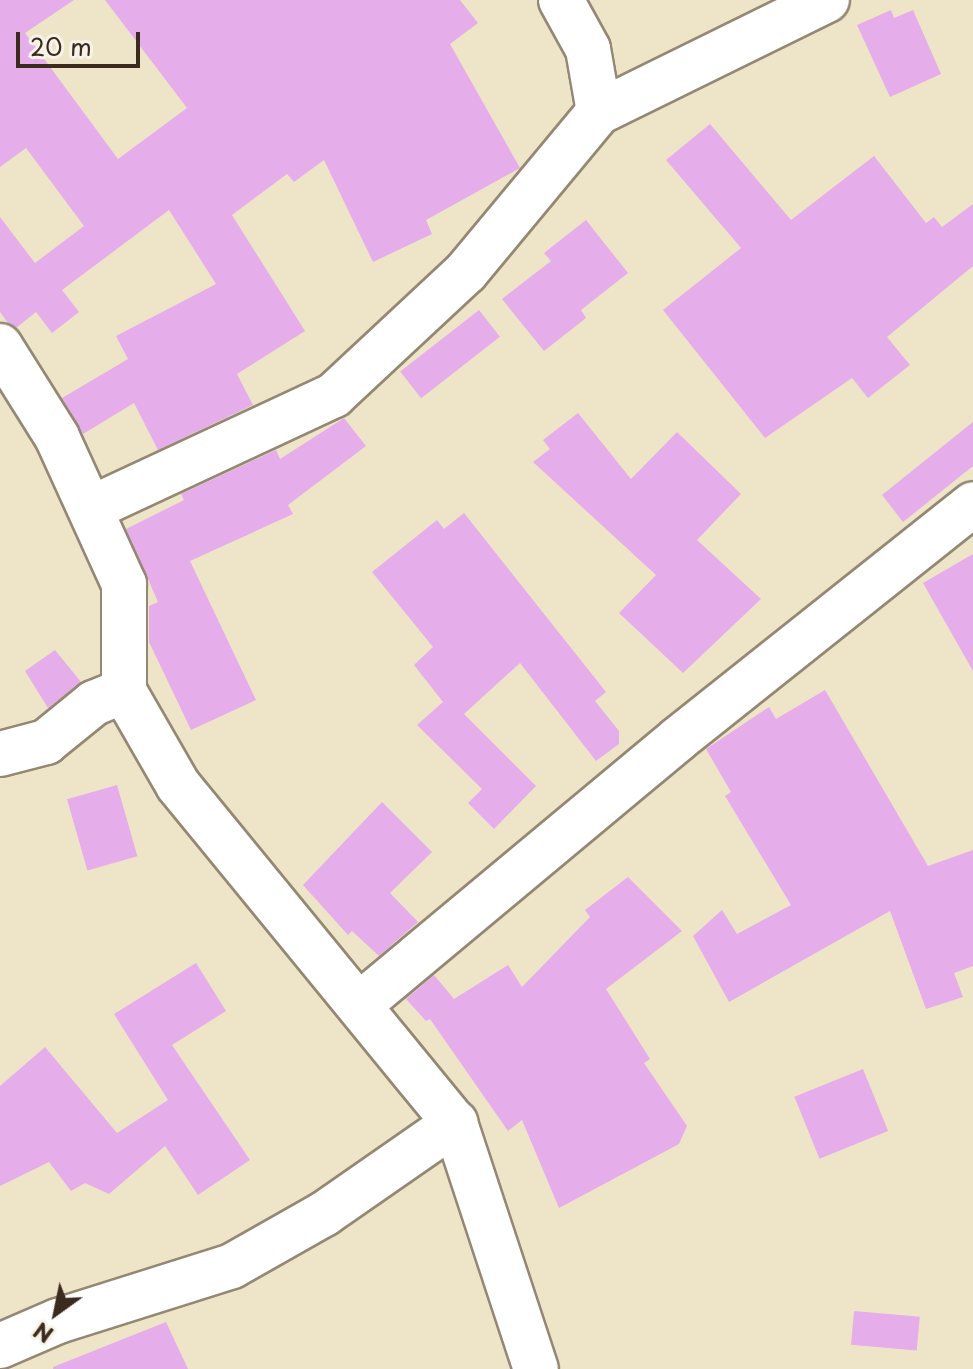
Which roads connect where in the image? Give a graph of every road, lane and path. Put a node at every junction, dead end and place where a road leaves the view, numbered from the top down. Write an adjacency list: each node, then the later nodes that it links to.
1 (561, 0): 3 (street)
2 (827, 0): 3 (street)
3 (599, 112): 6 (street)
4 (0, 346): 6 (street)
5 (973, 504): 9 (street)
6 (92, 508): 7 (street)
7 (124, 691): 8 (street); 9 (street)
8 (0, 754)
9 (359, 1005): 10 (street)
10 (455, 1123): 11 (street); 12 (street)
11 (0, 1346)
12 (536, 1369)

